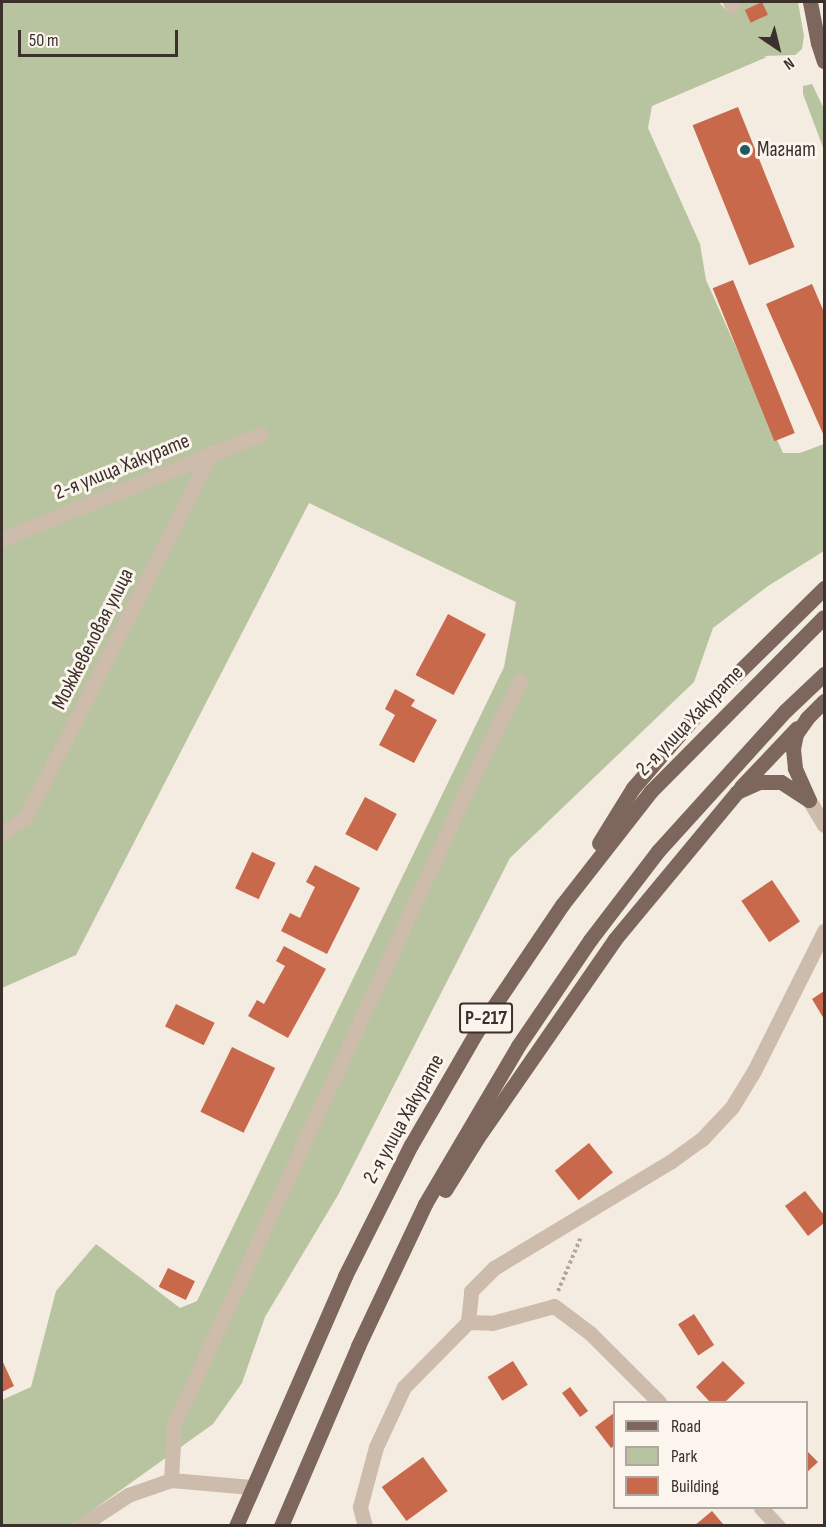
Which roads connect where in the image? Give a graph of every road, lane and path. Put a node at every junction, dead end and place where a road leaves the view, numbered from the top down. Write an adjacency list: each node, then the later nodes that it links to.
1 (810, 2): 2 (main road)
2 (825, 61)
3 (260, 434): 4 (street, 2-я улица Хакурате)
4 (211, 453): 5 (street, 2-я улица Хакурате); 15 (street, Можжевеловая улица)
5 (2, 539)
6 (825, 588): 16 (main road)
7 (825, 617): 16 (main road, 2-я улица Хакурате / Р-217)
8 (825, 674): 19 (main road, Р-217)
9 (520, 681): 23 (street)
10 (825, 701): 11 (main road)
11 (807, 718): 12 (main road); 13 (main road)
12 (737, 792): 13 (main road); 19 (main road)
13 (809, 800): 14 (street)
14 (825, 825)
15 (2, 834)
16 (562, 904): 24 (main road, 2-я улица Хакурате / Р-217)
17 (825, 931): 21 (street)
18 (584, 1233): 20 (path)
19 (392, 1274): 28 (main road, Р-217)
20 (554, 1306): 21 (street); 22 (street)
21 (468, 1322): 29 (street)
22 (658, 1401)
23 (171, 1480): 24 (street); 26 (street)
24 (251, 1487): 27 (main road, 2-я улица Хакурате / Р-217)
25 (762, 1509): 30 (street)
26 (81, 1526)
27 (236, 1526)
28 (281, 1526)
29 (365, 1526)
30 (778, 1526)

